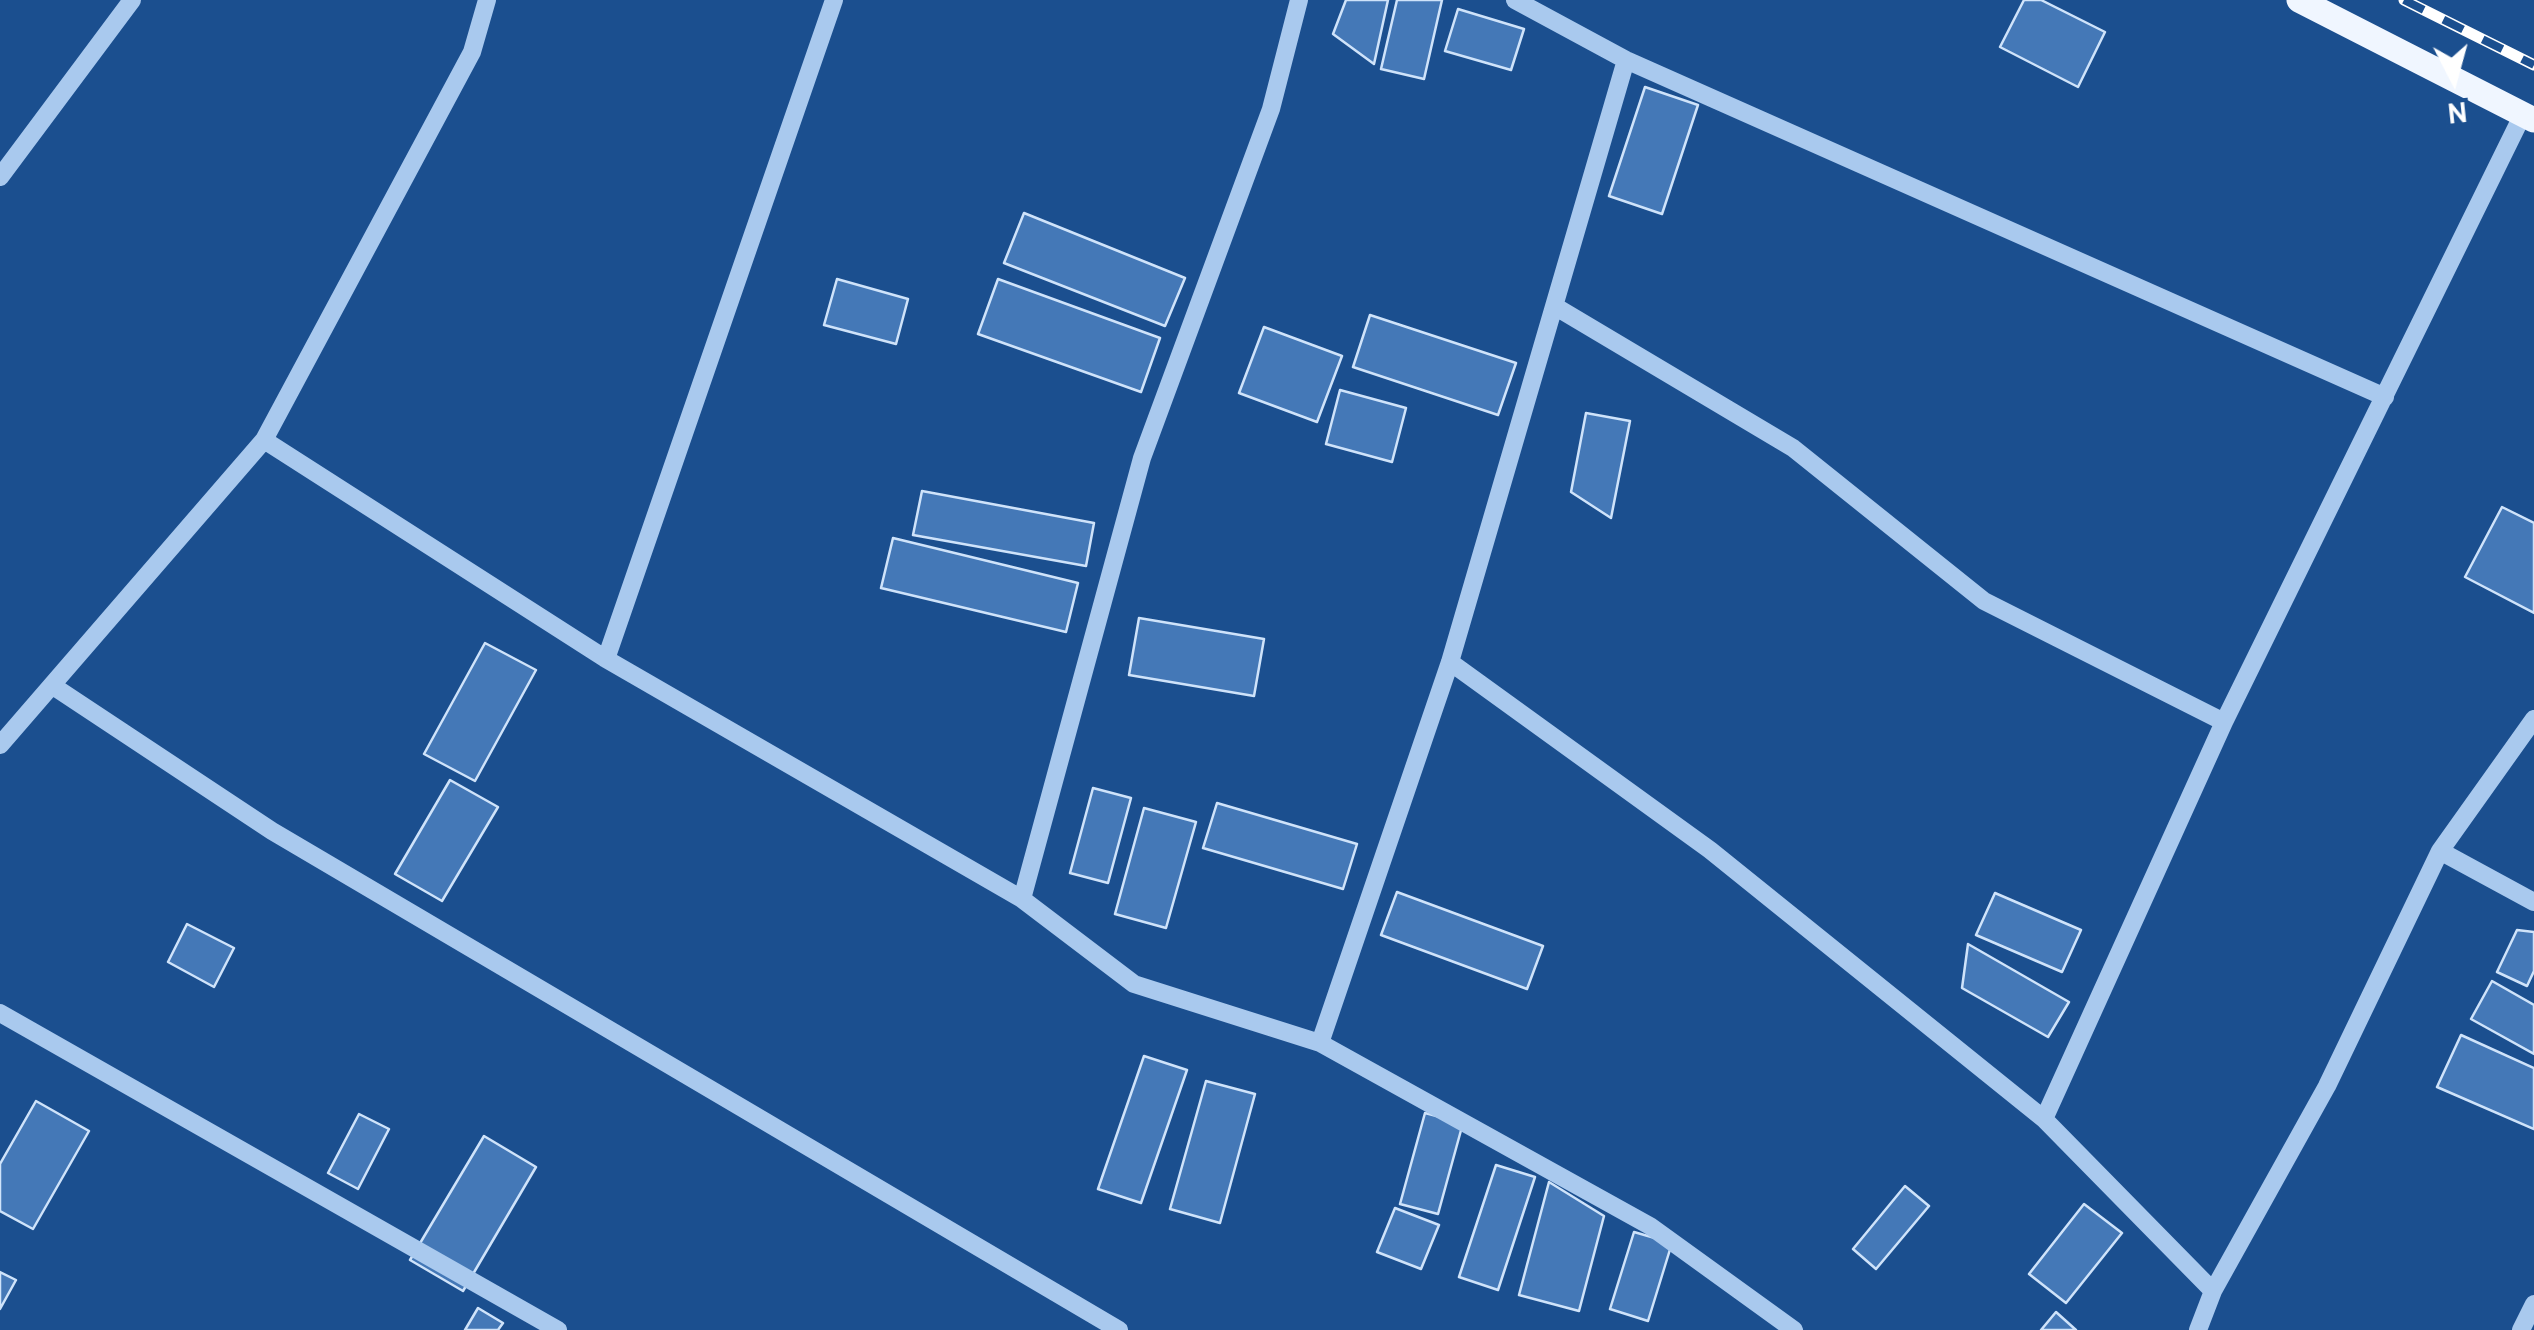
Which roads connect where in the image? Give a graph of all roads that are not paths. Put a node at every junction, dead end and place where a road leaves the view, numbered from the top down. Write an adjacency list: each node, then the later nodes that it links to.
1 (132, 0): 9 (street)
2 (487, 0): 12 (street)
3 (834, 0): 13 (street)
4 (1299, 0): 20 (street)
5 (1516, 0): 7 (street)
6 (2299, 0): 8 (main road)
7 (1626, 60): 10 (street); 11 (street)
8 (2529, 117): 11 (street)
9 (0, 177)
10 (1556, 307): 14 (street); 17 (street)
11 (2386, 398): 17 (street)
12 (264, 440): 13 (street); 15 (street)
13 (606, 659): 20 (street)
14 (1450, 662): 23 (street); 24 (street)
15 (53, 686): 18 (street); 28 (street)
16 (2534, 719): 19 (street)
17 (2224, 722): 24 (street)
18 (0, 745)
19 (2440, 851): 21 (street); 25 (street)
20 (1022, 899): 23 (street)
21 (2534, 902)
22 (0, 1013): 27 (street)
23 (1320, 1042): 29 (street)
24 (2044, 1119): 25 (street)
25 (2213, 1290): 30 (street)
26 (2534, 1304): 31 (street)
27 (558, 1330)
28 (1119, 1330)
29 (1794, 1330)
30 (2198, 1330)
31 (2521, 1330)

